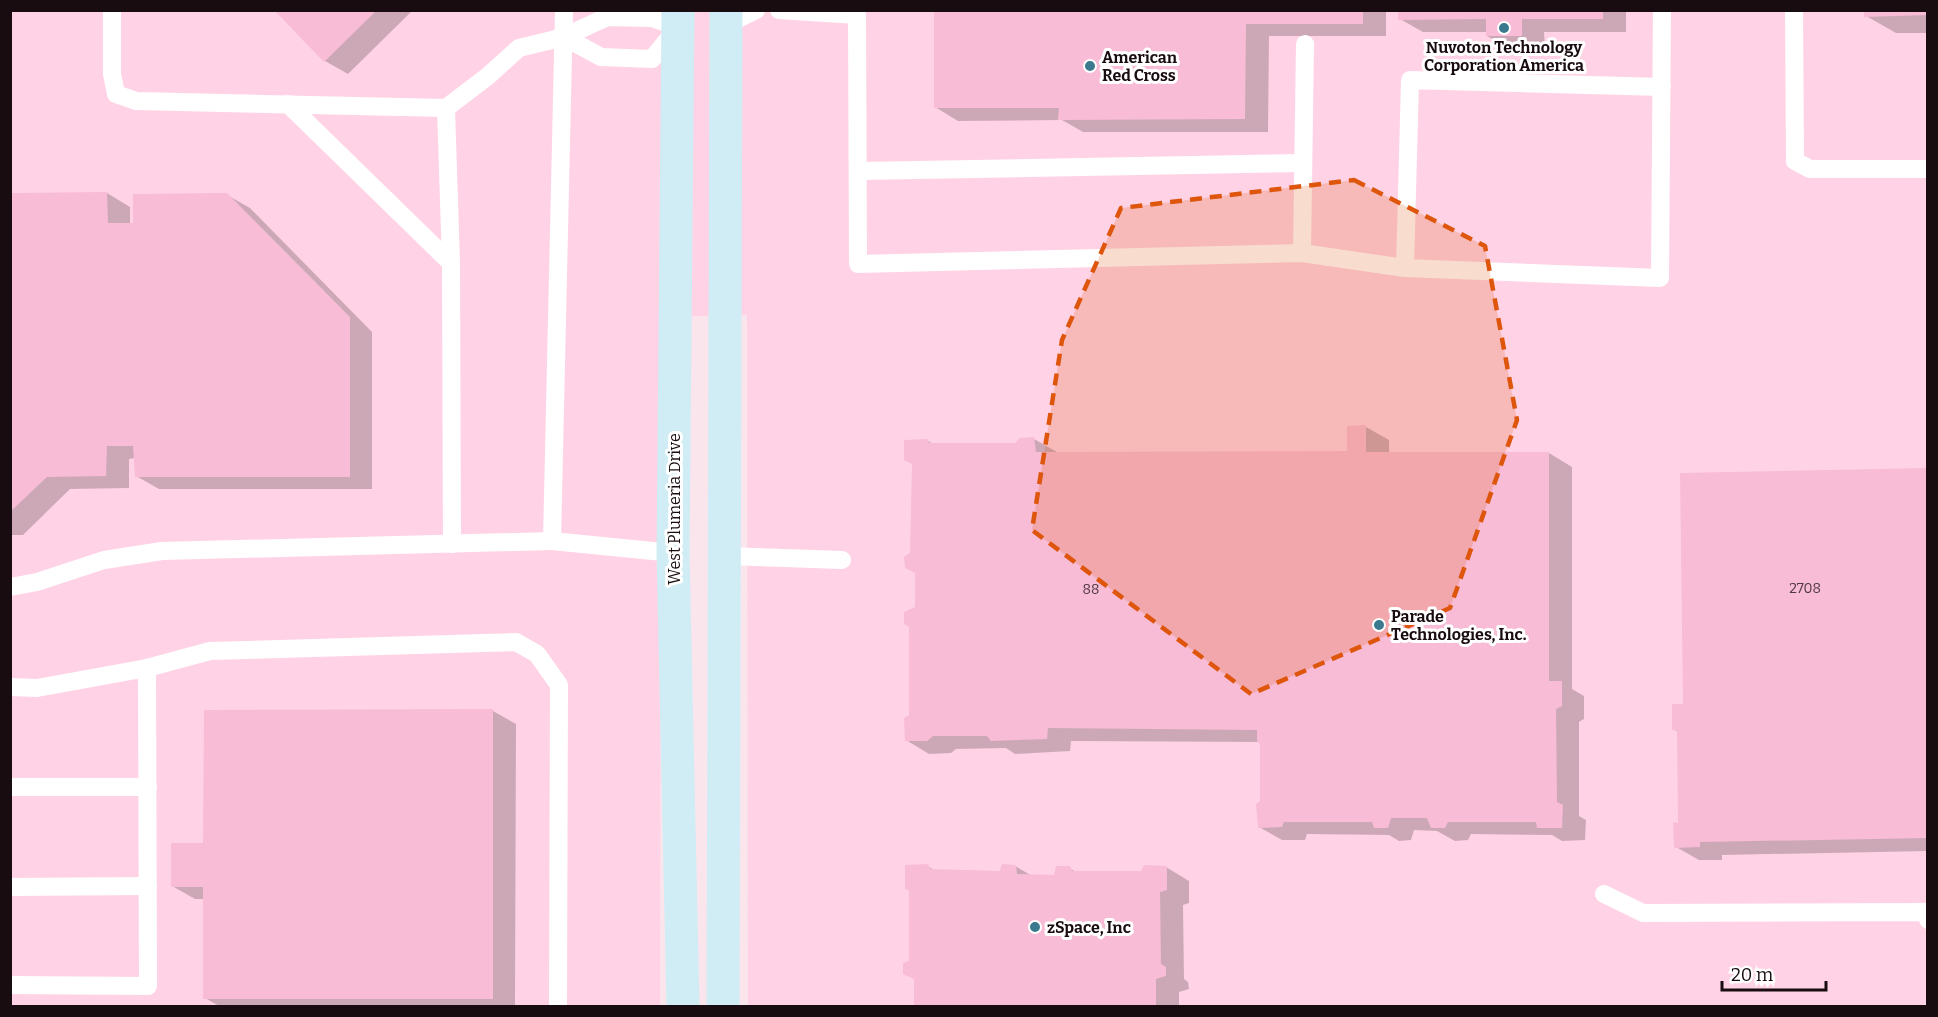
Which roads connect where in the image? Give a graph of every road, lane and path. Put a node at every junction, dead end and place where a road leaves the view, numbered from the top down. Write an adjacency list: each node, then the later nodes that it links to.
1 (112, 10): 13 (lane)
2 (564, 10): 10 (lane)
3 (756, 10): 8 (lane)
4 (779, 10): 7 (lane)
5 (1662, 10): 12 (lane)
6 (1794, 10): 16 (lane)
7 (857, 13): 17 (lane)
8 (725, 18): 9 (street); 24 (street)
9 (678, 19): 10 (lane); 10 (lane); 23 (street, West Plumeria Drive)
10 (564, 37): 14 (lane); 21 (lane)
11 (1305, 44): 15 (lane)
12 (1662, 87): 20 (lane); 20 (lane)
13 (288, 104): 14 (lane); 19 (lane)
14 (446, 108): 19 (lane)
15 (1303, 163): 17 (lane); 18 (lane)
16 (1928, 169)
17 (859, 171): 18 (lane)
18 (1302, 253): 20 (lane)
19 (451, 263): 22 (lane)
20 (1405, 268)
21 (552, 541): 22 (lane); 23 (lane)
22 (452, 544): 26 (lane)
23 (673, 553): 24 (street); 37 (street, West Plumeria Drive)
24 (725, 556): 25 (lane); 38 (street)
25 (842, 560)
26 (10, 587)
27 (147, 668): 28 (lane); 30 (lane); 36 (lane)
28 (10, 687)
29 (10, 787): 30 (lane)
30 (148, 787): 31 (lane)
31 (148, 886): 32 (lane); 35 (lane)
32 (10, 887)
33 (1604, 894): 34 (lane)
34 (1928, 920)
35 (10, 985)
36 (558, 1006)
37 (683, 1006)
38 (723, 1006)

